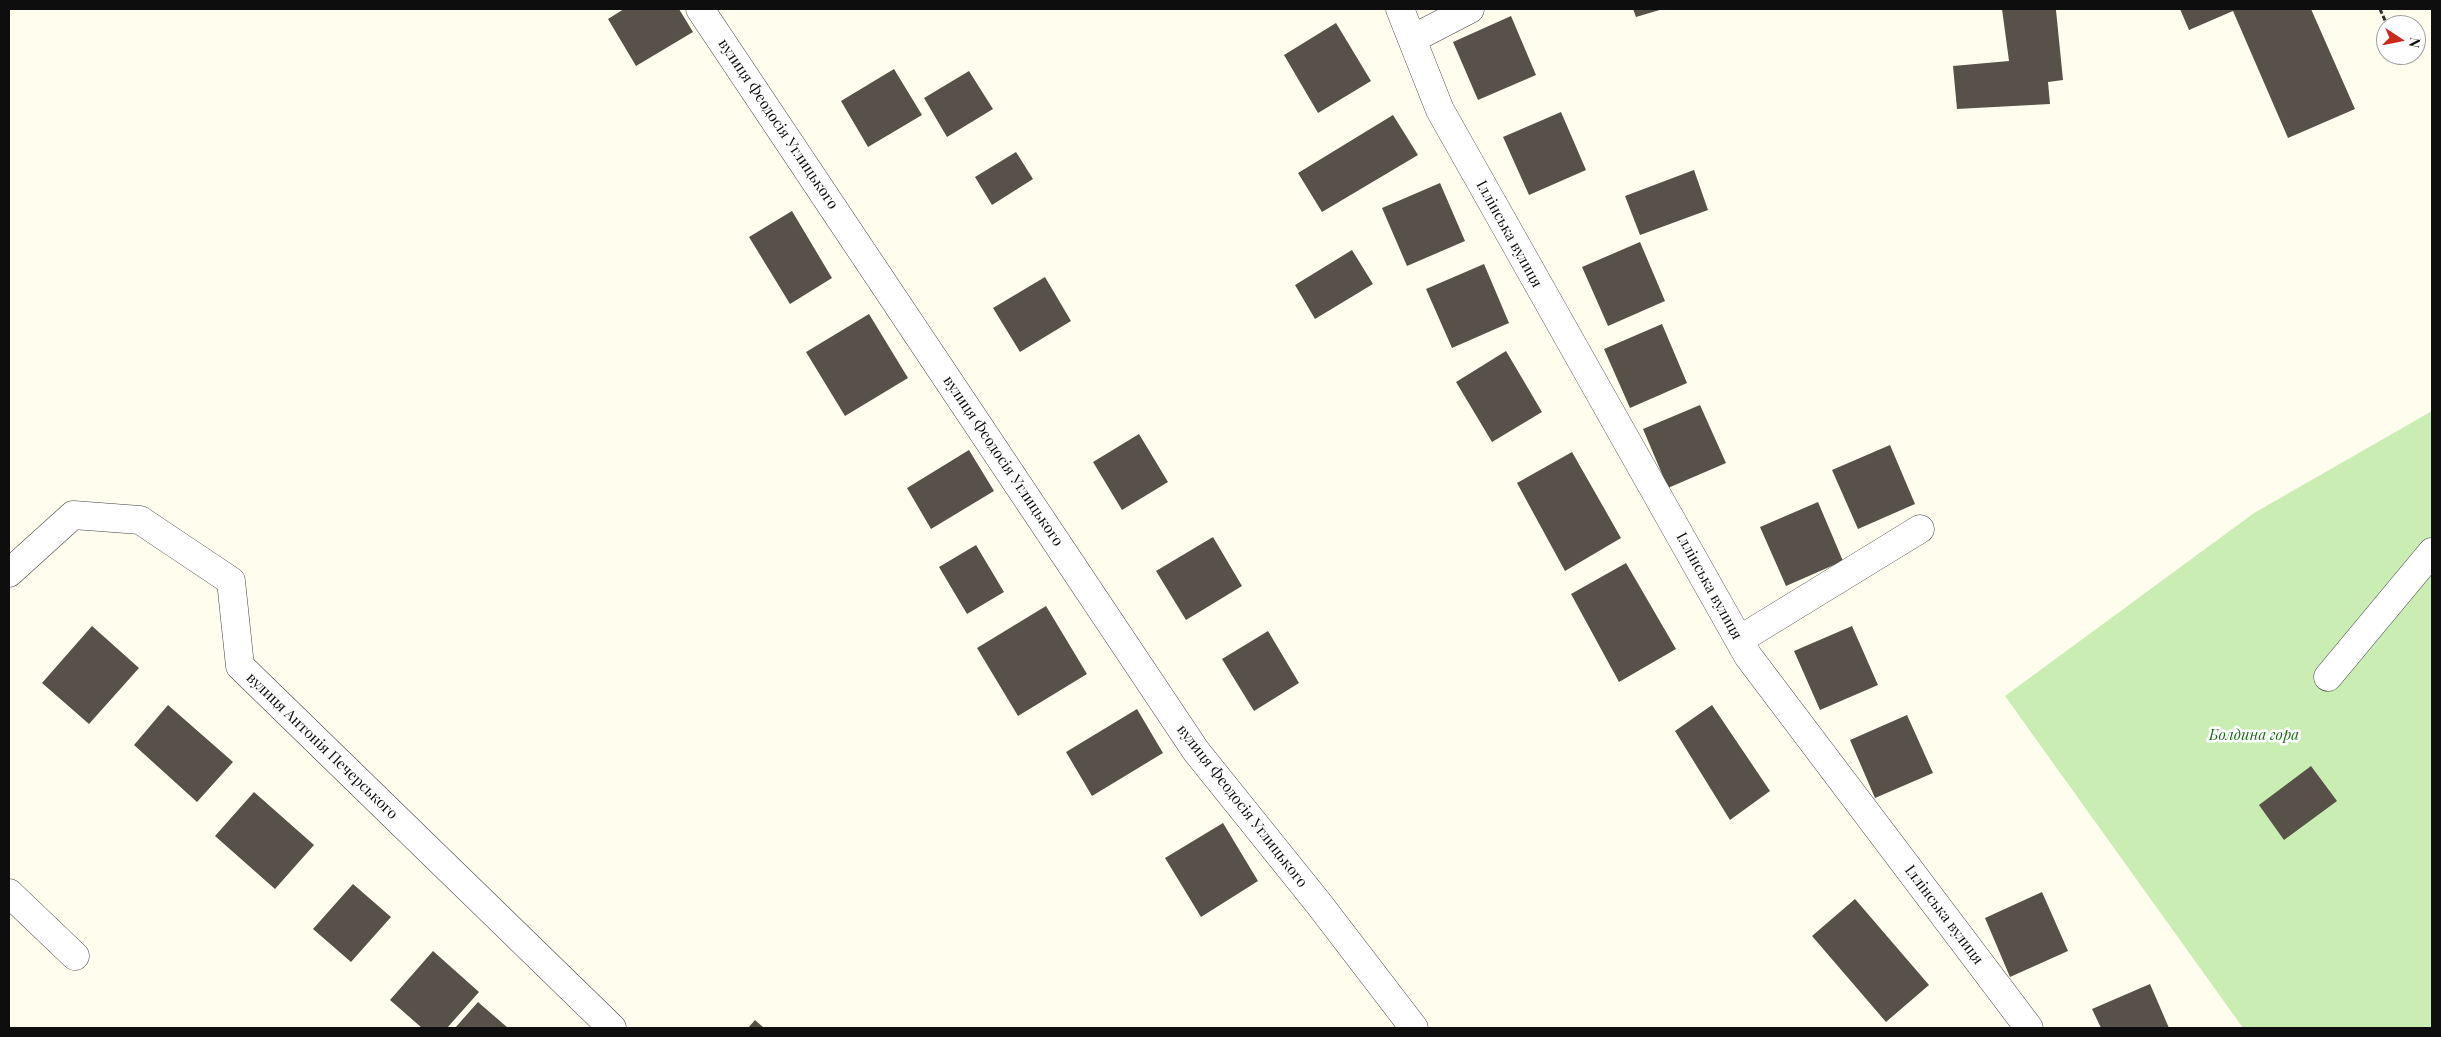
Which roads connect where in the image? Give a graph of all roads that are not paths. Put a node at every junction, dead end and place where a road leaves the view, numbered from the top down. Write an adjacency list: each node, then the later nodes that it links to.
1 (700, 9): 13 (street, вулиця Феодосія Углицького)
2 (1400, 9): 4 (street, Іллінська вулиця)
3 (1470, 9): 4 (street)
4 (1412, 40): 8 (street, Іллінська вулиця)
5 (1920, 529): 8 (street)
6 (2432, 552): 9 (street)
7 (9, 573): 12 (street, вулиця Антонія Печерського)
8 (1739, 640): 14 (street, Іллінська вулиця)
9 (2328, 677)
10 (9, 894): 11 (street)
11 (75, 956)
12 (612, 1028)
13 (1414, 1028)
14 (2029, 1028)

